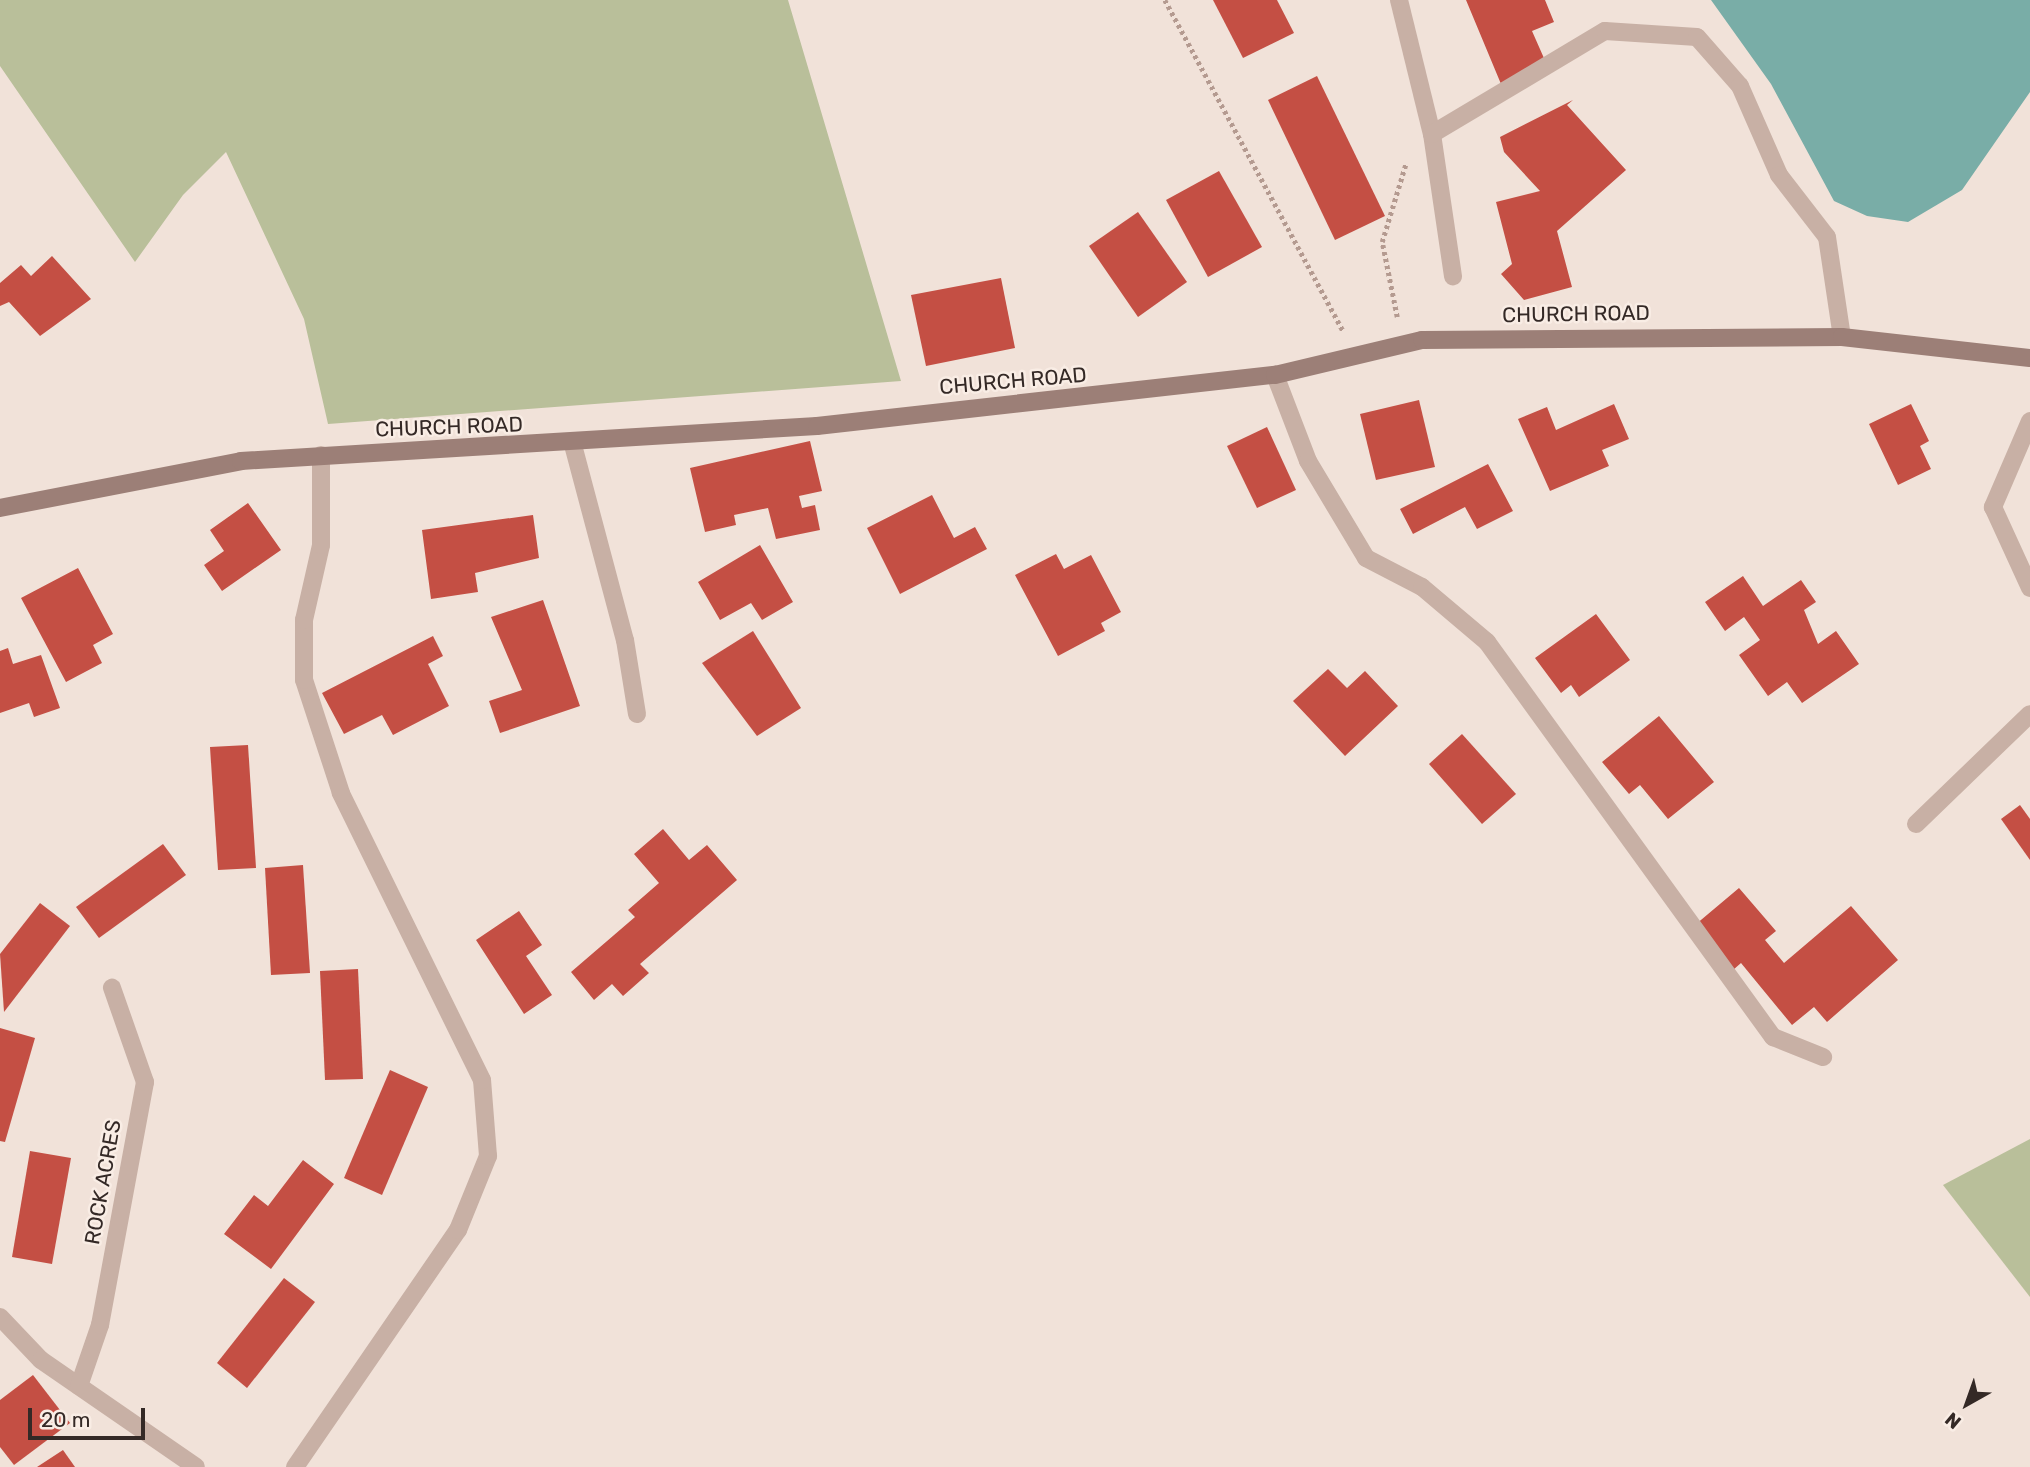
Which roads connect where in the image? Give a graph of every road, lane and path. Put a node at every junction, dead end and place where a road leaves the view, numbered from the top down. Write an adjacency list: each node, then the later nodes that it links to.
1 (1165, 0): 7 (path)
2 (1399, 0): 3 (street)
3 (1432, 134): 4 (street); 5 (street); 6 (path)
4 (1453, 276)
5 (1842, 337): 6 (street, CHURCH ROAD); 8 (street, CHURCH ROAD)
6 (1402, 345): 7 (street, CHURCH ROAD)
7 (1357, 355): 9 (street, CHURCH ROAD)
8 (2030, 358)
9 (1275, 375): 11 (street, CHURCH ROAD); 19 (street)
10 (2030, 421): 14 (street)
11 (573, 445): 12 (street, CHURCH ROAD); 16 (street)
12 (321, 454): 13 (street, CHURCH ROAD); 23 (street)
13 (0, 508)
14 (2030, 588)
15 (2030, 713): 17 (street)
16 (637, 714)
17 (1916, 824)
18 (113, 988): 21 (street, ROCK ACRES)
19 (1823, 1057)
20 (0, 1317): 21 (street)
21 (79, 1386): 22 (street)
22 (196, 1467)
23 (295, 1467)

